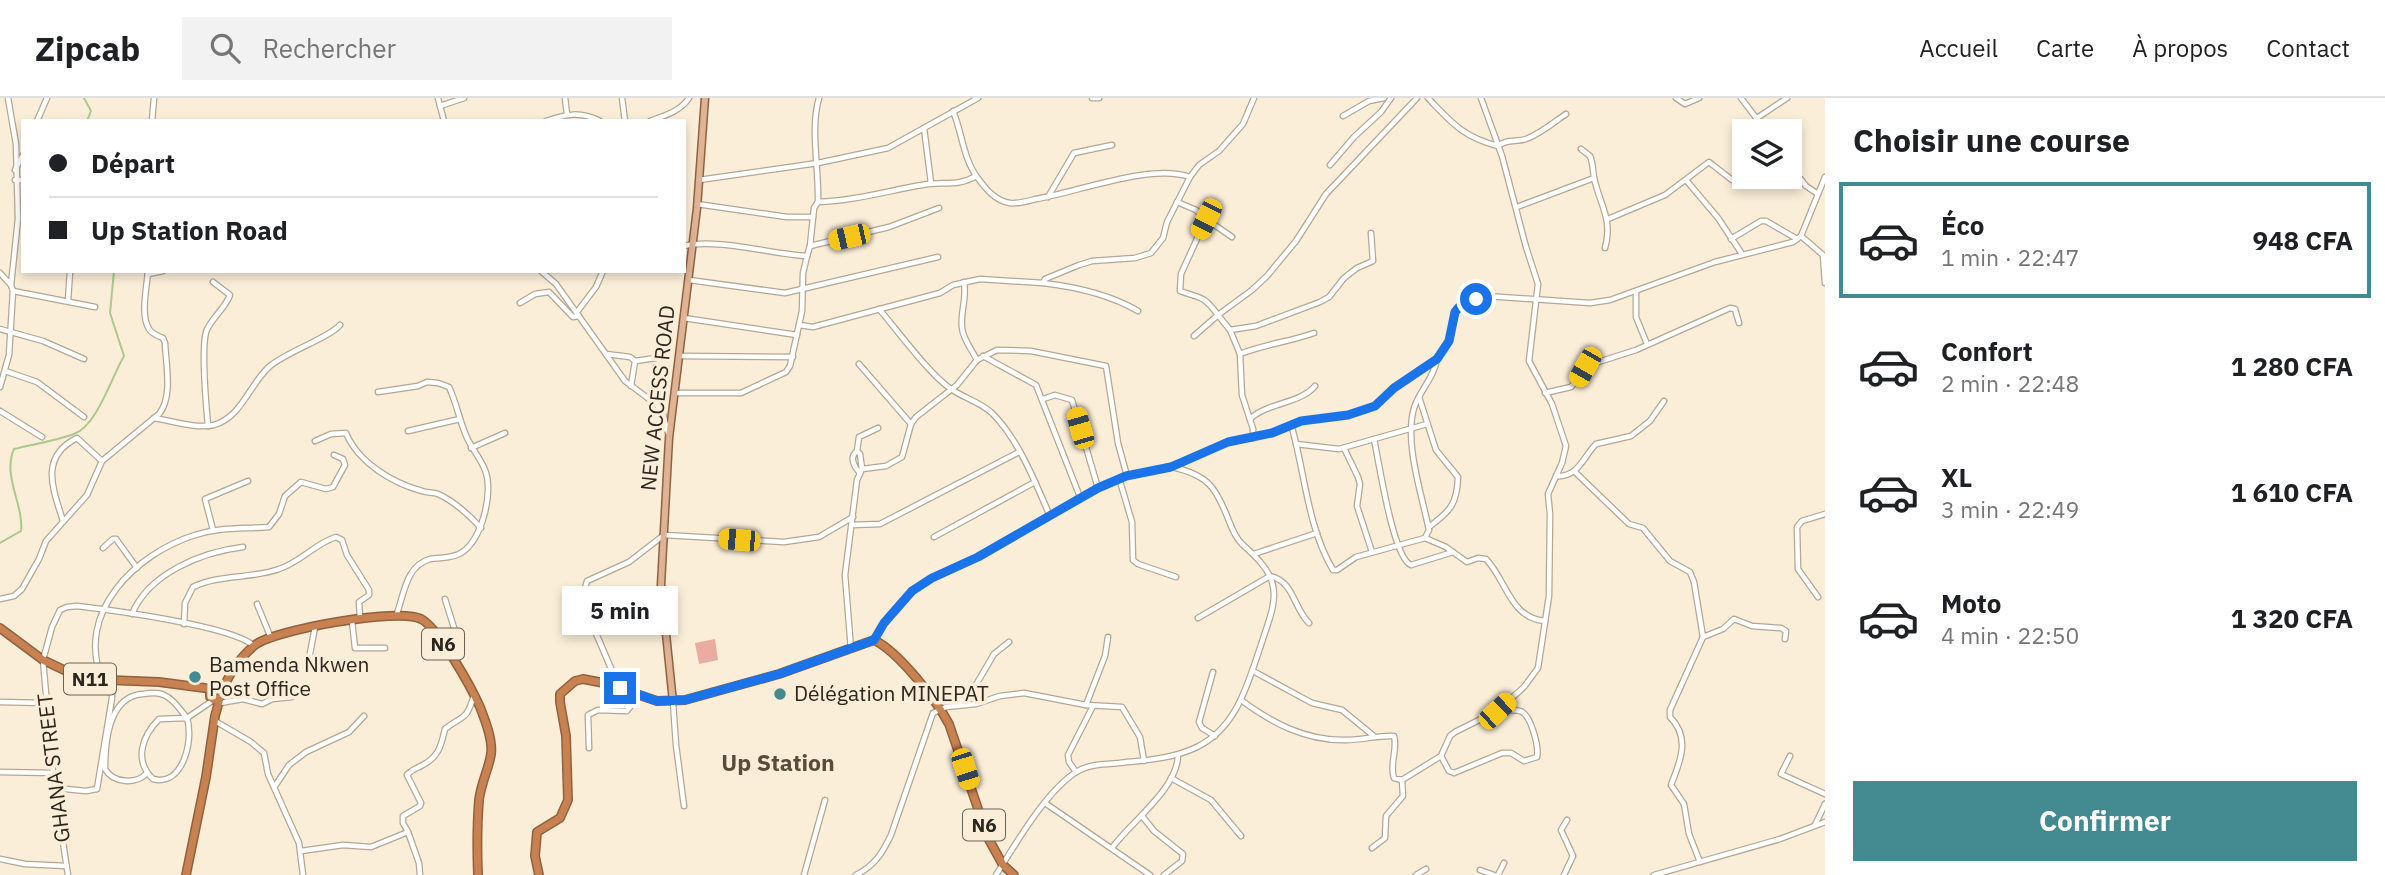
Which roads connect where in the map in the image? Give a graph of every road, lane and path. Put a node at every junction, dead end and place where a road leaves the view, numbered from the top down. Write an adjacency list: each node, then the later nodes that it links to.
1 (8, 98): 44 (street)
2 (47, 98): 30 (street)
3 (154, 98): 31 (street)
4 (438, 98): 24 (street)
5 (464, 98): 24 (street)
6 (565, 98): 26 (street)
7 (622, 98): 35 (street)
8 (689, 98): 36 (street)
9 (705, 98): 51 (main road, NEW ACCESS ROAD)
10 (820, 98): 42 (street)
11 (978, 98): 25 (street)
12 (1092, 98): 13 (street)
13 (1099, 98)
14 (1254, 98): 46 (street)
15 (1384, 98): 28 (street)
16 (1391, 98): 43 (street)
17 (1417, 98): 97 (street)
18 (1428, 98): 39 (street)
19 (1481, 98): 39 (street)
20 (1676, 98): 21 (street)
21 (1699, 98)
22 (1741, 98): 29 (street)
23 (1787, 98): 29 (street)
24 (440, 106): 32 (street)
25 (953, 111): 37 (street); 45 (street)
26 (567, 114): 33 (street); 34 (street)
27 (1566, 114): 39 (street)
28 (1343, 116)
29 (1757, 118)
30 (38, 119)
31 (152, 119)
32 (443, 119)
33 (552, 119)
34 (596, 119)
35 (625, 119)
36 (655, 119)
37 (924, 128): 42 (street); 55 (street)
38 (1112, 145): 57 (street)
39 (1498, 146): 61 (street)
40 (1581, 149): 48 (street)
41 (21, 159): 44 (street)
42 (818, 163): 51 (street); 58 (street)
43 (1330, 165)
44 (15, 171): 49 (street)
45 (976, 176): 55 (street); 57 (street)
46 (1189, 177): 57 (street); 59 (street)
47 (1825, 177): 56 (street)
48 (1594, 178): 61 (street); 65 (street)
49 (15, 180): 50 (street); 87 (street)
50 (21, 180)
51 (699, 180): 60 (main road, NEW ACCESS ROAD)
52 (1686, 180): 53 (street); 65 (street); 69 (street)
53 (1732, 180)
54 (1802, 181): 56 (street)
55 (932, 183): 58 (street)
56 (1818, 194): 68 (street)
57 (1048, 197)
58 (818, 202): 63 (street)
59 (1177, 202): 64 (street); 85 (street)
60 (697, 204): 63 (street); 70 (main road, NEW ACCESS ROAD)
61 (1517, 207): 90 (street)
62 (939, 208): 72 (street)
63 (813, 217): 72 (street)
64 (1206, 219): 67 (street); 97 (street)
65 (1608, 219): 73 (street)
66 (1371, 233): 103 (street)
67 (1232, 237)
68 (1799, 238): 69 (street); 74 (street); 86 (street)
69 (1731, 239): 74 (street)
70 (693, 244): 71 (street); 75 (street); 82 (main road, NEW ACCESS ROAD)
71 (686, 246)
72 (810, 246): 75 (street)
73 (1605, 248)
74 (1742, 254): 89 (street)
75 (807, 256): 88 (street)
76 (938, 257): 88 (street)
77 (0, 273): 87 (street)
78 (70, 273): 91 (street)
79 (148, 273): 133 (street)
80 (543, 273): 96 (street)
81 (602, 273): 96 (street)
82 (689, 280): 88 (street); 98 (main road, NEW ACCESS ROAD)
83 (213, 282): 139 (street)
84 (964, 282): 85 (street); 94 (street); 117 (street)
85 (1043, 283): 95 (street)
86 (1825, 283)
87 (12, 288): 91 (street); 104 (street)
88 (803, 289): 101 (street)
89 (1636, 291): 90 (street); 108 (street)
90 (1538, 300): 116 (street); 127 (street)
91 (68, 301): 93 (street)
92 (520, 303): 96 (street)
93 (95, 307)
94 (879, 309): 101 (street); 124 (street)
95 (1138, 311)
96 (578, 314): 109 (street)
97 (1218, 315): 103 (street); 107 (street)
98 (684, 318): 106 (street); 111 (main road, NEW ACCESS ROAD)
99 (1739, 323): 108 (street)
100 (340, 325): 139 (street)
101 (799, 325): 106 (street)
102 (0, 329): 104 (street)
103 (1230, 330): 110 (street)
104 (12, 332): 115 (street); 120 (street)
105 (1314, 333): 110 (street)
106 (797, 335): 112 (street)
107 (1194, 336)
108 (1647, 344): 127 (street)
109 (606, 354): 118 (street); 121 (street)
110 (1240, 354): 135 (street)
111 (679, 356): 112 (street); 126 (main road, NEW ACCESS ROAD)
112 (793, 356): 126 (street)
113 (983, 356): 117 (street); 129 (street); 159 (street)
114 (656, 358): 118 (street)
115 (84, 359)
116 (1437, 359): 128 (street); 137 (street)
117 (977, 360): 124 (street)
118 (635, 361): 121 (street)
119 (859, 364): 136 (street)
120 (5, 371): 123 (street); 132 (street)
121 (631, 386): 145 (street)
122 (1315, 386): 135 (street)
123 (0, 387)
124 (950, 388): 136 (street); 153 (street)
125 (378, 392): 134 (street)
126 (674, 393): 145 (main road, NEW ACCESS ROAD)
127 (1545, 393): 160 (street)
128 (1419, 396): 138 (street); 141 (street)
129 (1043, 399): 164 (street); 165 (street)
130 (1664, 401): 158 (street)
131 (0, 411): 144 (street)
132 (84, 417)
133 (153, 418): 139 (street); 155 (street)
134 (460, 419): 142 (street); 150 (street)
135 (1250, 419): 146 (street)
136 (911, 424): 157 (street)
137 (1291, 424): 146 (street); 149 (street)
138 (1427, 424): 141 (street); 171 (street)
139 (208, 425)
140 (878, 428): 152 (street)
141 (1410, 430): 147 (street); 171 (street)
142 (408, 431)
143 (505, 433): 150 (street)
144 (42, 437)
145 (669, 438): 175 (main road, NEW ACCESS ROAD)
146 (1253, 439): 156 (street)
147 (1374, 439): 151 (street); 178 (street)
148 (315, 441): 172 (street)
149 (1296, 444): 151 (street); 174 (street)
150 (471, 448): 172 (street)
151 (1345, 448): 181 (street)
152 (857, 452): 157 (street); 157 (street)
153 (1019, 452): 163 (street); 170 (street)
154 (334, 455): 173 (street)
155 (102, 461): 169 (street); 169 (street)
156 (1171, 467): 159 (street); 183 (street)
157 (861, 471): 168 (street)
158 (1575, 471): 160 (street); 202 (street)
159 (1126, 476): 161 (street)
160 (1556, 476): 196 (street)
161 (1119, 478): 164 (street); 186 (street)
162 (248, 481): 173 (street)
163 (1035, 482): 167 (street); 176 (street)
164 (1098, 488): 165 (street)
165 (1080, 497): 167 (street)
166 (1825, 514): 187 (street)
167 (1050, 516): 205 (street)
168 (853, 517): 170 (street); 175 (street)
169 (63, 522): 188 (street)
170 (852, 525): 209 (street)
171 (1429, 527): 177 (street)
172 (481, 528): 193 (street)
173 (213, 530): 184 (street)
174 (1317, 533): 181 (street); 183 (street)
175 (664, 535): 218 (street); 224 (main road, NEW ACCESS ROAD)
176 (934, 537)
177 (1425, 538): 178 (street); 182 (street)
178 (1396, 545): 181 (street); 182 (street)
179 (243, 547): 192 (street)
180 (103, 548): 184 (street)
181 (1372, 552)
182 (1453, 552): 196 (street)
183 (1254, 554): 185 (street)
184 (137, 568): 191 (street)
185 (1270, 576): 195 (street); 197 (street); 213 (street)
186 (1176, 577)
187 (1818, 597)
188 (0, 599)
189 (445, 599): 211 (street)
190 (257, 604): 203 (street)
191 (102, 609): 192 (street); 210 (street, GHANA STREET); 215 (street)
192 (132, 614): 198 (street)
193 (396, 616): 194 (highway, N6); 211 (highway, N6)
194 (356, 618): 198 (street); 199 (highway, N6); 208 (street)
195 (1198, 618)
196 (1545, 621): 230 (street)
197 (1309, 623)
198 (184, 624): 207 (street)
199 (315, 627): 203 (highway, N6); 212 (street)
200 (0, 628): 210 (highway, N11)
201 (1108, 637): 226 (street)
202 (1703, 637): 204 (street); 264 (street)
203 (271, 638): 207 (highway, N6)
204 (1785, 639)
205 (874, 640): 209 (highway); 229 (highway, N6)
206 (1009, 642): 227 (street)
207 (254, 646): 221 (highway, N6)
208 (385, 648)
209 (851, 650): 224 (highway)
210 (43, 660): 215 (highway, N11); 225 (street, GHANA STREET)
211 (454, 662): 219 (highway, N6)
212 (308, 664)
213 (1253, 671): 222 (street); 235 (street)
214 (1213, 672): 234 (street)
215 (102, 680): 216 (highway, N11)
216 (112, 681): 221 (highway, N11); 248 (street)
217 (302, 687): 221 (street)
218 (620, 688): 220 (highway); 275 (highway)
219 (474, 695): 258 (street); 274 (highway, N6)
220 (639, 695): 224 (highway); 236 (street)
221 (215, 696): 232 (street); 233 (highway, N6)
222 (1241, 699): 234 (street); 235 (street)
223 (0, 702): 225 (street)
224 (673, 702): 253 (street)
225 (46, 703): 243 (street, GHANA STREET)
226 (1086, 705): 227 (street); 228 (street)
227 (957, 706): 229 (street)
228 (1093, 706): 240 (street); 242 (street)
229 (941, 708): 266 (highway, N6); 278 (street)
230 (1497, 711): 238 (street); 238 (street)
231 (364, 716): 247 (street)
232 (187, 718): 244 (street); 244 (street); 244 (street)
233 (215, 719): 247 (street); 271 (highway, N6)
234 (1215, 736): 237 (street)
235 (1376, 737): 246 (street)
236 (589, 748)
237 (1178, 755): 240 (street); 245 (street)
238 (1441, 756): 246 (street)
239 (1790, 756): 249 (street)
240 (1144, 761): 242 (street)
241 (0, 772): 243 (street)
242 (1076, 772): 251 (street)
243 (53, 773): 248 (street, GHANA STREET)
244 (147, 773)
245 (1171, 778): 254 (street); 259 (street)
246 (1402, 780): 261 (street)
247 (275, 786): 262 (street)
248 (55, 789): 267 (street, GHANA STREET)
249 (1825, 794)
250 (825, 800): 276 (street)
251 (1045, 803): 260 (street); 266 (street)
252 (1825, 804): 257 (street)
253 (684, 806)
254 (1142, 816): 260 (street); 282 (street)
255 (1567, 820): 285 (street)
256 (1825, 822): 257 (street)
257 (1808, 829): 264 (street)
258 (408, 832): 262 (street); 273 (street)
259 (1241, 836)
260 (1112, 848): 281 (street)
261 (1373, 848)
262 (301, 851): 272 (street)
263 (0, 859): 267 (street)
264 (1700, 862): 286 (street)
265 (1504, 863): 284 (street)
266 (1003, 865): 279 (street); 280 (highway, N6)
267 (66, 866): 270 (street, GHANA STREET)
268 (1426, 869): 283 (street)
269 (1480, 870): 284 (street)
270 (68, 875)
271 (186, 875)
272 (303, 875)
273 (419, 875)
274 (478, 875)
275 (539, 875)
276 (804, 875)
277 (850, 875): 278 (street)
278 (857, 875)
279 (996, 875)
280 (1014, 875)
281 (1150, 875)
282 (1164, 875)
283 (1416, 875)
284 (1496, 875)
285 (1564, 875)
286 (1654, 875)

